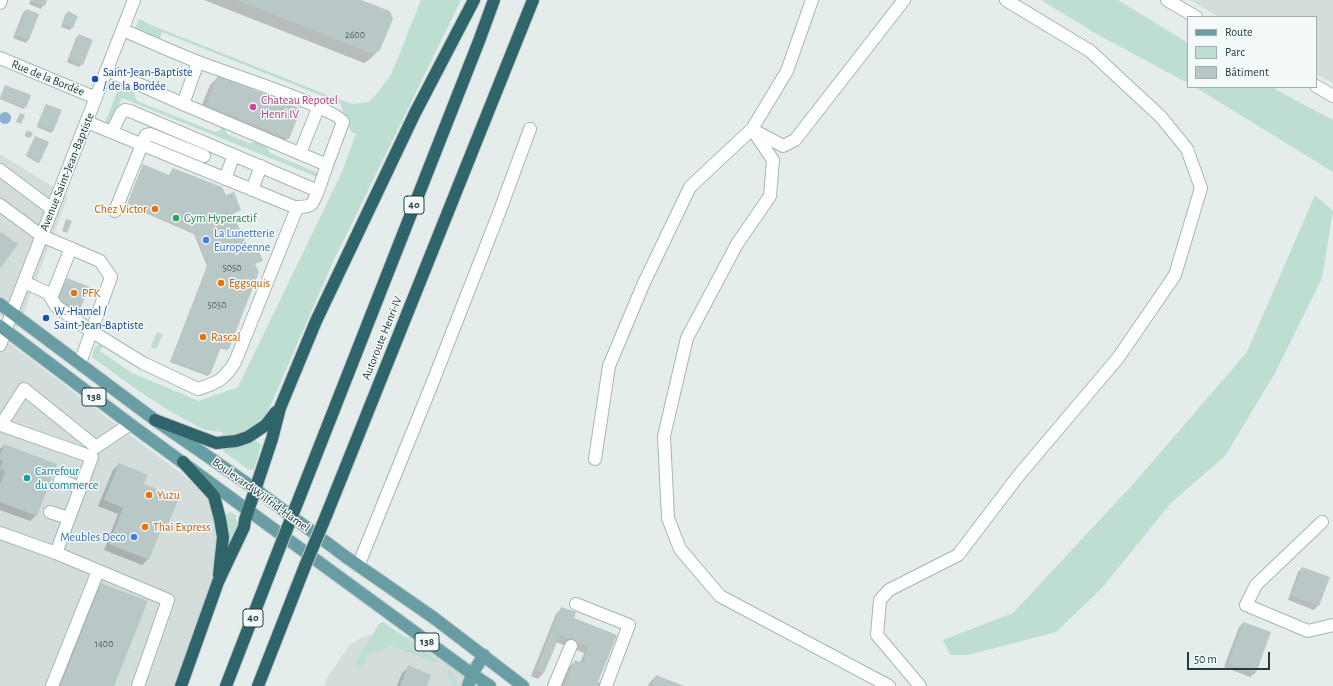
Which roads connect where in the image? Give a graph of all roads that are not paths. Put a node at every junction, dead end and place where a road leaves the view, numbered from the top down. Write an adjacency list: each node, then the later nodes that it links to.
1 (134, 0): 10 (street, Avenue Saint-Jean-Baptiste)
2 (474, 0): 49 (highway)
3 (494, 0): 79 (highway, Autoroute Henri-IV / 40, bridge)
4 (533, 0): 80 (highway, Autoroute Henri-IV / 40, bridge)
5 (812, 0): 21 (street)
6 (904, 0): 21 (street)
7 (1006, 0): 86 (street)
8 (1167, 0): 9 (street)
9 (1191, 9)
10 (123, 30): 12 (street); 13 (street, Avenue Saint-Jean-Baptiste)
11 (0, 58): 16 (street, Rue de la Bordée)
12 (198, 62): 17 (street); 18 (street)
13 (107, 70): 16 (street, Avenue Saint-Jean-Baptiste); 17 (street)
14 (1317, 87): 15 (street)
15 (1333, 96)
16 (96, 98): 19 (street, Avenue Saint-Jean-Baptiste)
17 (183, 104): 25 (street)
18 (318, 106): 25 (street); 28 (street)
19 (87, 122): 22 (street); 37 (street, Avenue Saint-Jean-Baptiste)
20 (530, 129): 66 (street)
21 (752, 129): 55 (street); 85 (street)
22 (112, 132): 23 (street); 24 (street)
23 (142, 144): 27 (street); 30 (street); 38 (street)
24 (209, 144): 26 (street); 27 (street)
25 (300, 153): 28 (street)
26 (234, 155): 29 (street); 32 (street)
27 (204, 156): 30 (street)
28 (327, 164): 34 (street)
29 (261, 166): 33 (street); 34 (street)
30 (200, 168): 32 (street)
31 (0, 170): 37 (street)
32 (225, 179): 33 (street)
33 (252, 190): 36 (street)
34 (318, 191): 36 (street)
35 (0, 205): 39 (street)
36 (297, 207): 46 (street)
37 (52, 209): 39 (street, Avenue Saint-Jean-Baptiste)
38 (115, 211)
39 (42, 236): 40 (street); 41 (street, Avenue Saint-Jean-Baptiste)
40 (71, 248): 42 (street); 46 (street)
41 (24, 282): 42 (street); 44 (street, Avenue Saint-Jean-Baptiste)
42 (51, 298): 46 (street)
43 (0, 304): 44 (main road, Boulevard Wilfrid-Hamel / 138)
44 (12, 312): 45 (street, Avenue Saint-Jean-Baptiste); 48 (main road, Boulevard Wilfrid-Hamel / 138)
45 (3, 328): 47 (street, Avenue Saint-Jean-Baptiste); 52 (main road, Boulevard Wilfrid-Hamel / 138)
46 (92, 331): 48 (street)
47 (0, 345)
48 (80, 363): 51 (main road, Boulevard Wilfrid-Hamel / 138)
49 (280, 408): 51 (highway); 59 (highway)
50 (4, 413): 53 (street); 54 (street)
51 (155, 420): 59 (main road, Boulevard Wilfrid-Hamel / 138)
52 (130, 424): 54 (street); 56 (main road, Boulevard Wilfrid-Hamel / 138)
53 (1, 426): 54 (street)
54 (94, 452): 58 (street)
55 (595, 459)
56 (183, 462): 60 (main road, Boulevard Wilfrid-Hamel / 138); 68 (highway)
57 (60, 480): 58 (street)
58 (80, 488): 62 (street)
59 (255, 489): 60 (highway); 66 (main road, Boulevard Wilfrid-Hamel / 138)
60 (248, 511): 68 (highway); 74 (main road, Boulevard Wilfrid-Hamel / 138)
61 (50, 512): 62 (street)
62 (68, 518): 65 (street)
63 (1322, 522): 70 (street)
64 (0, 533): 65 (street)
65 (56, 553): 67 (street)
66 (358, 566): 72 (main road, Boulevard Wilfrid-Hamel / 138)
67 (98, 571): 76 (street); 77 (street)
68 (218, 582): 78 (highway)
69 (576, 604): 84 (street)
70 (1333, 625)
71 (571, 646): 83 (street)
72 (484, 655): 73 (main road, Boulevard Wilfrid-Hamel / 138); 74 (main road)
73 (496, 665): 75 (main road); 82 (main road, Boulevard Wilfrid-Hamel / 138)
74 (472, 674): 75 (main road, Boulevard Wilfrid-Hamel / 138); 81 (main road)
75 (486, 685)
76 (52, 686)
77 (138, 686)
78 (180, 686)
79 (226, 686)
80 (258, 686)
81 (468, 686)
82 (523, 686)
83 (554, 686)
84 (606, 686)
85 (889, 686)
86 (920, 686)

